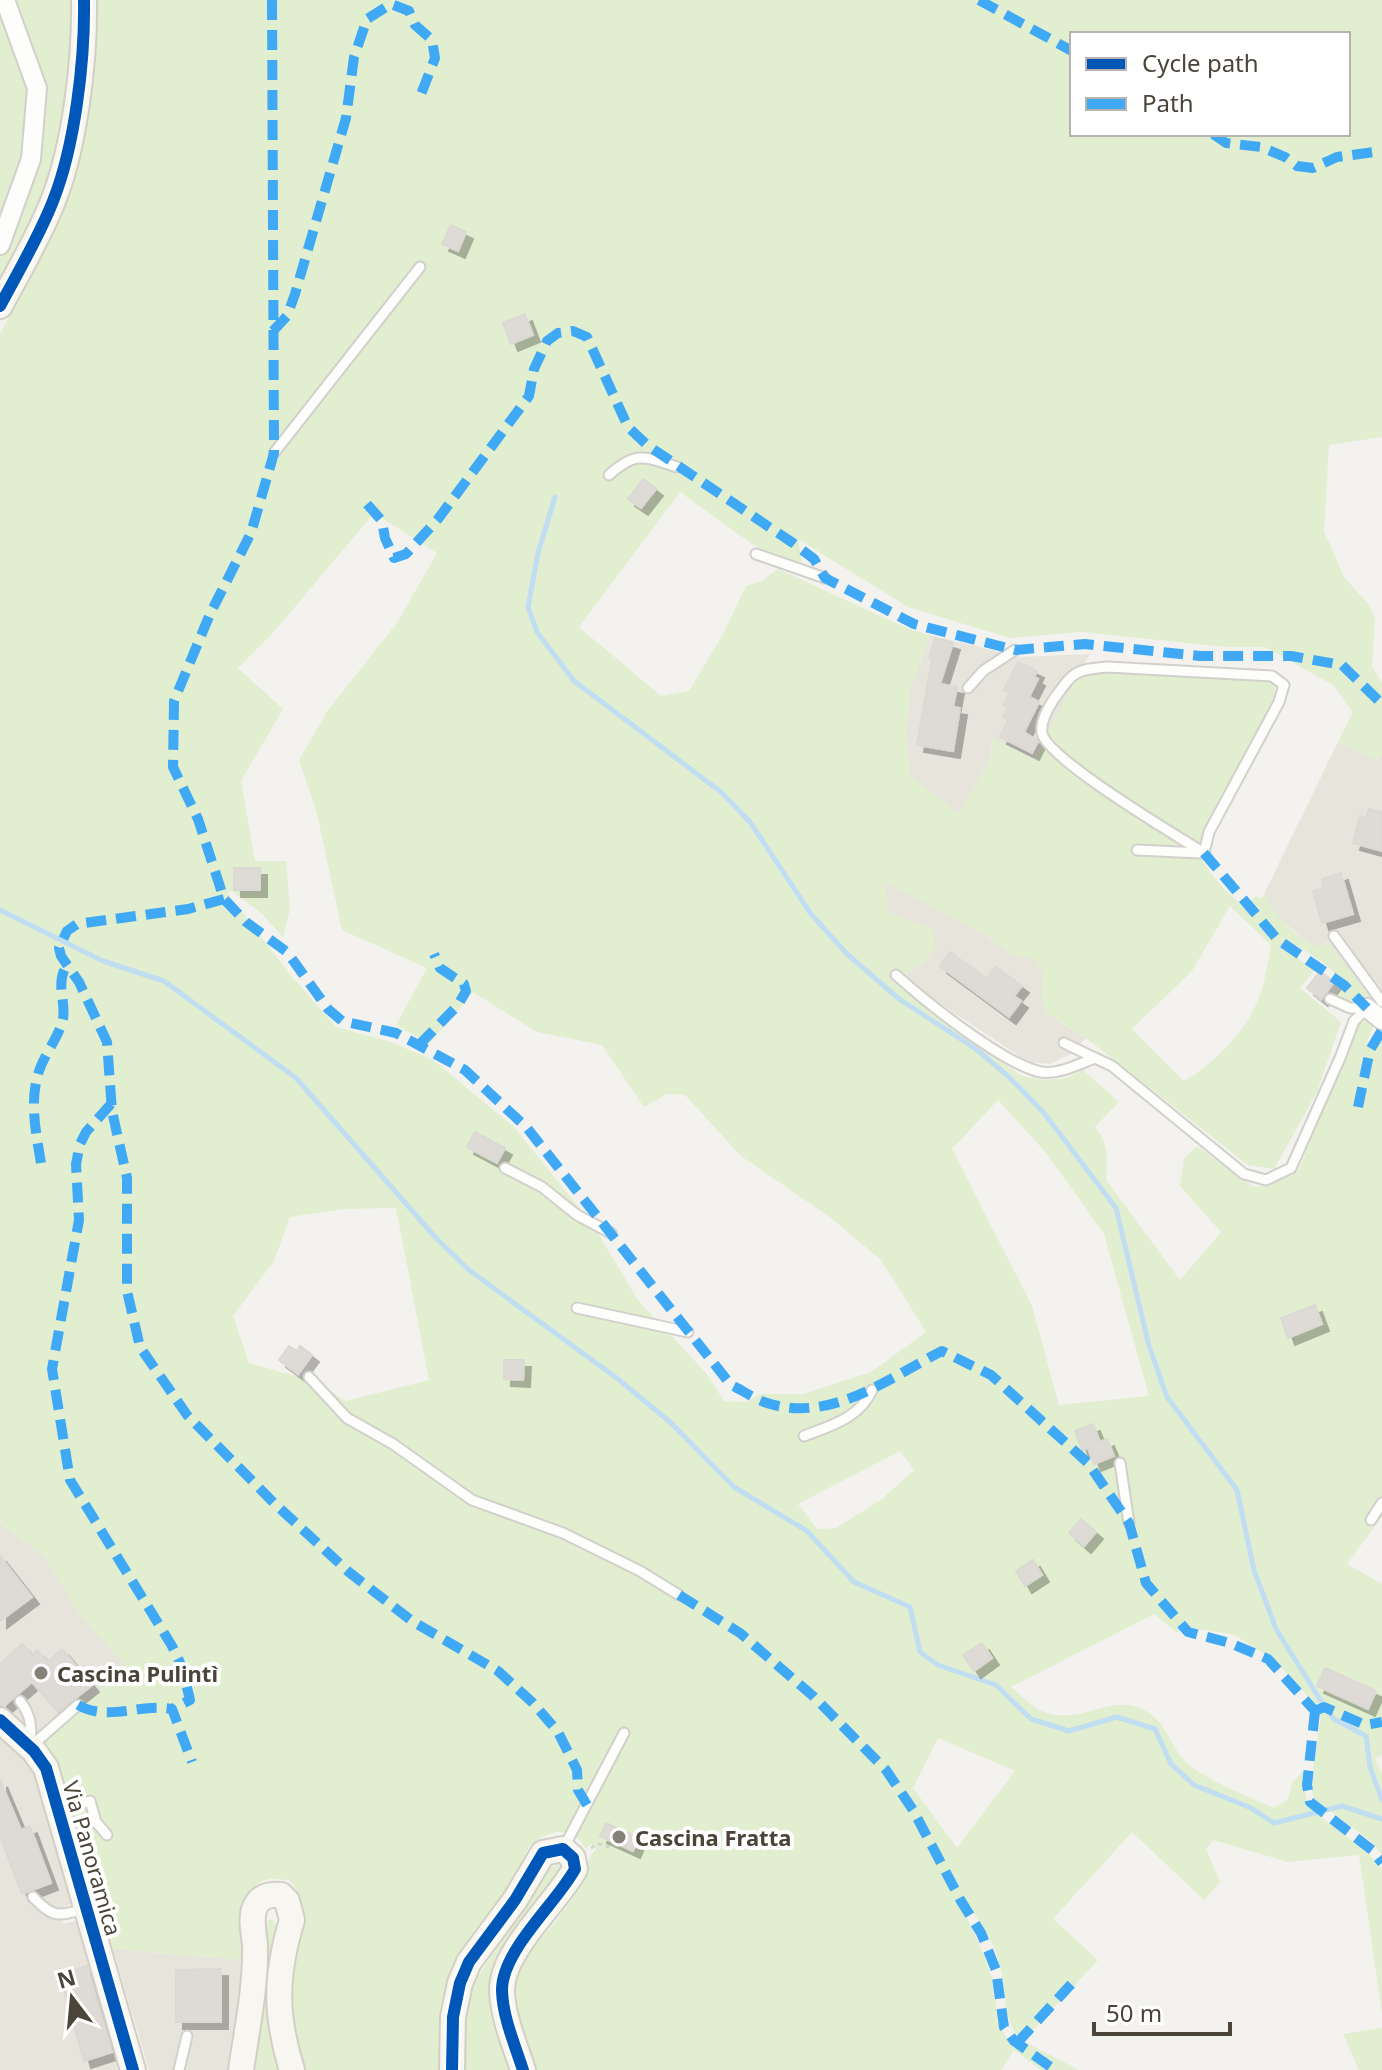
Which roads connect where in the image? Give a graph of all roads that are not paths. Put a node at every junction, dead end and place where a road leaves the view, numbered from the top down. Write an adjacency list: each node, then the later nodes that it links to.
1 (5, 0): 3 (street)
2 (84, 0): 7 (street)
3 (17, 199): 4 (lane); 5 (street)
4 (0, 213)
5 (0, 245)
6 (420, 267): 8 (lane)
7 (0, 306)
8 (274, 453)
9 (677, 467): 10 (lane)
10 (609, 475)
11 (756, 554): 12 (lane)
12 (825, 578)
13 (1015, 650): 14 (lane)
14 (968, 688)
15 (1137, 850): 16 (lane)
16 (1204, 853): 16 (lane)
17 (1334, 936): 20 (lane)
18 (896, 975): 23 (lane)
19 (1330, 999): 20 (lane)
20 (1374, 1005): 21 (street); 23 (lane)
21 (1382, 1020)
22 (1064, 1043): 23 (lane)
23 (1095, 1058)
24 (505, 1168): 25 (lane)
25 (611, 1233)
26 (577, 1308): 27 (lane)
27 (688, 1332)
28 (309, 1377): 35 (lane)
29 (872, 1390): 30 (lane)
30 (804, 1436)
31 (1120, 1463): 34 (lane)
32 (1382, 1503): 33 (lane)
33 (1371, 1520)
34 (1129, 1523)
35 (679, 1595)
36 (20, 1701): 40 (lane)
37 (78, 1705): 40 (lane)
38 (0, 1720): 40 (street, Via Panoramica)
39 (624, 1733): 43 (lane)
40 (30, 1747): 41 (street, Via Panoramica)
41 (59, 1810): 42 (lane); 45 (street, Via Panoramica)
42 (107, 1835)
43 (563, 1849): 51 (street); 52 (street)
44 (33, 1897): 45 (lane)
45 (87, 1908): 47 (street, Via Panoramica)
46 (187, 2036): 48 (lane)
47 (133, 2070)
48 (179, 2070)
49 (241, 2070): 50 (street)
50 (292, 2070)
51 (452, 2070)
52 (523, 2070)

